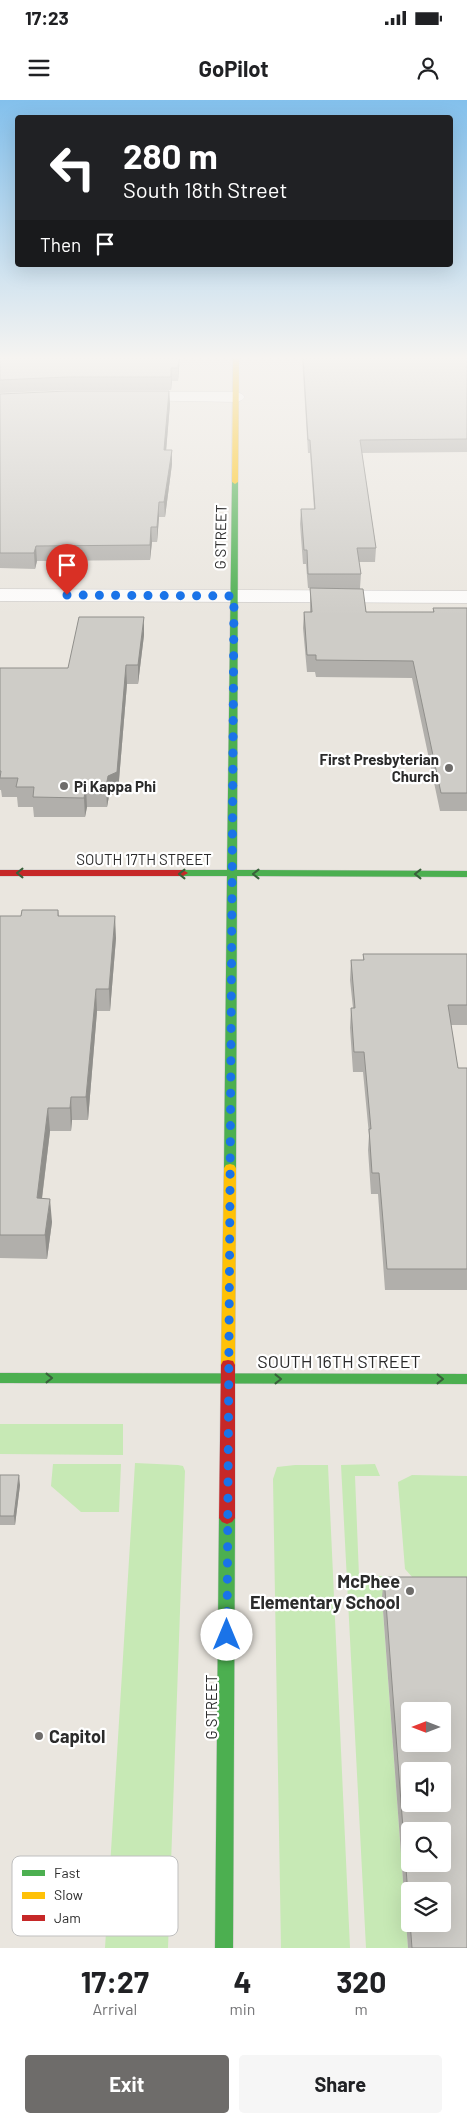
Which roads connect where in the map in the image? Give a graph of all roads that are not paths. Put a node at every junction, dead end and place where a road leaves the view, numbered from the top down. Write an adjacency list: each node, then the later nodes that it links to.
1 (236, 443): 3 (street, G STREET)
2 (0, 595): 3 (street)
3 (234, 596): 4 (street); 6 (street, G STREET)
4 (467, 597)
5 (0, 873): 6 (street, SOUTH 17TH STREET, one-way to 5)
6 (231, 874): 7 (street, SOUTH 17TH STREET, one-way to 6); 9 (street, G STREET)
7 (467, 874)
8 (0, 1378): 9 (street, SOUTH 16TH STREET, one-way to 9)
9 (229, 1378): 10 (street, SOUTH 16TH STREET, one-way to 10); 11 (street, G STREET)
10 (467, 1379)
11 (224, 1948)

